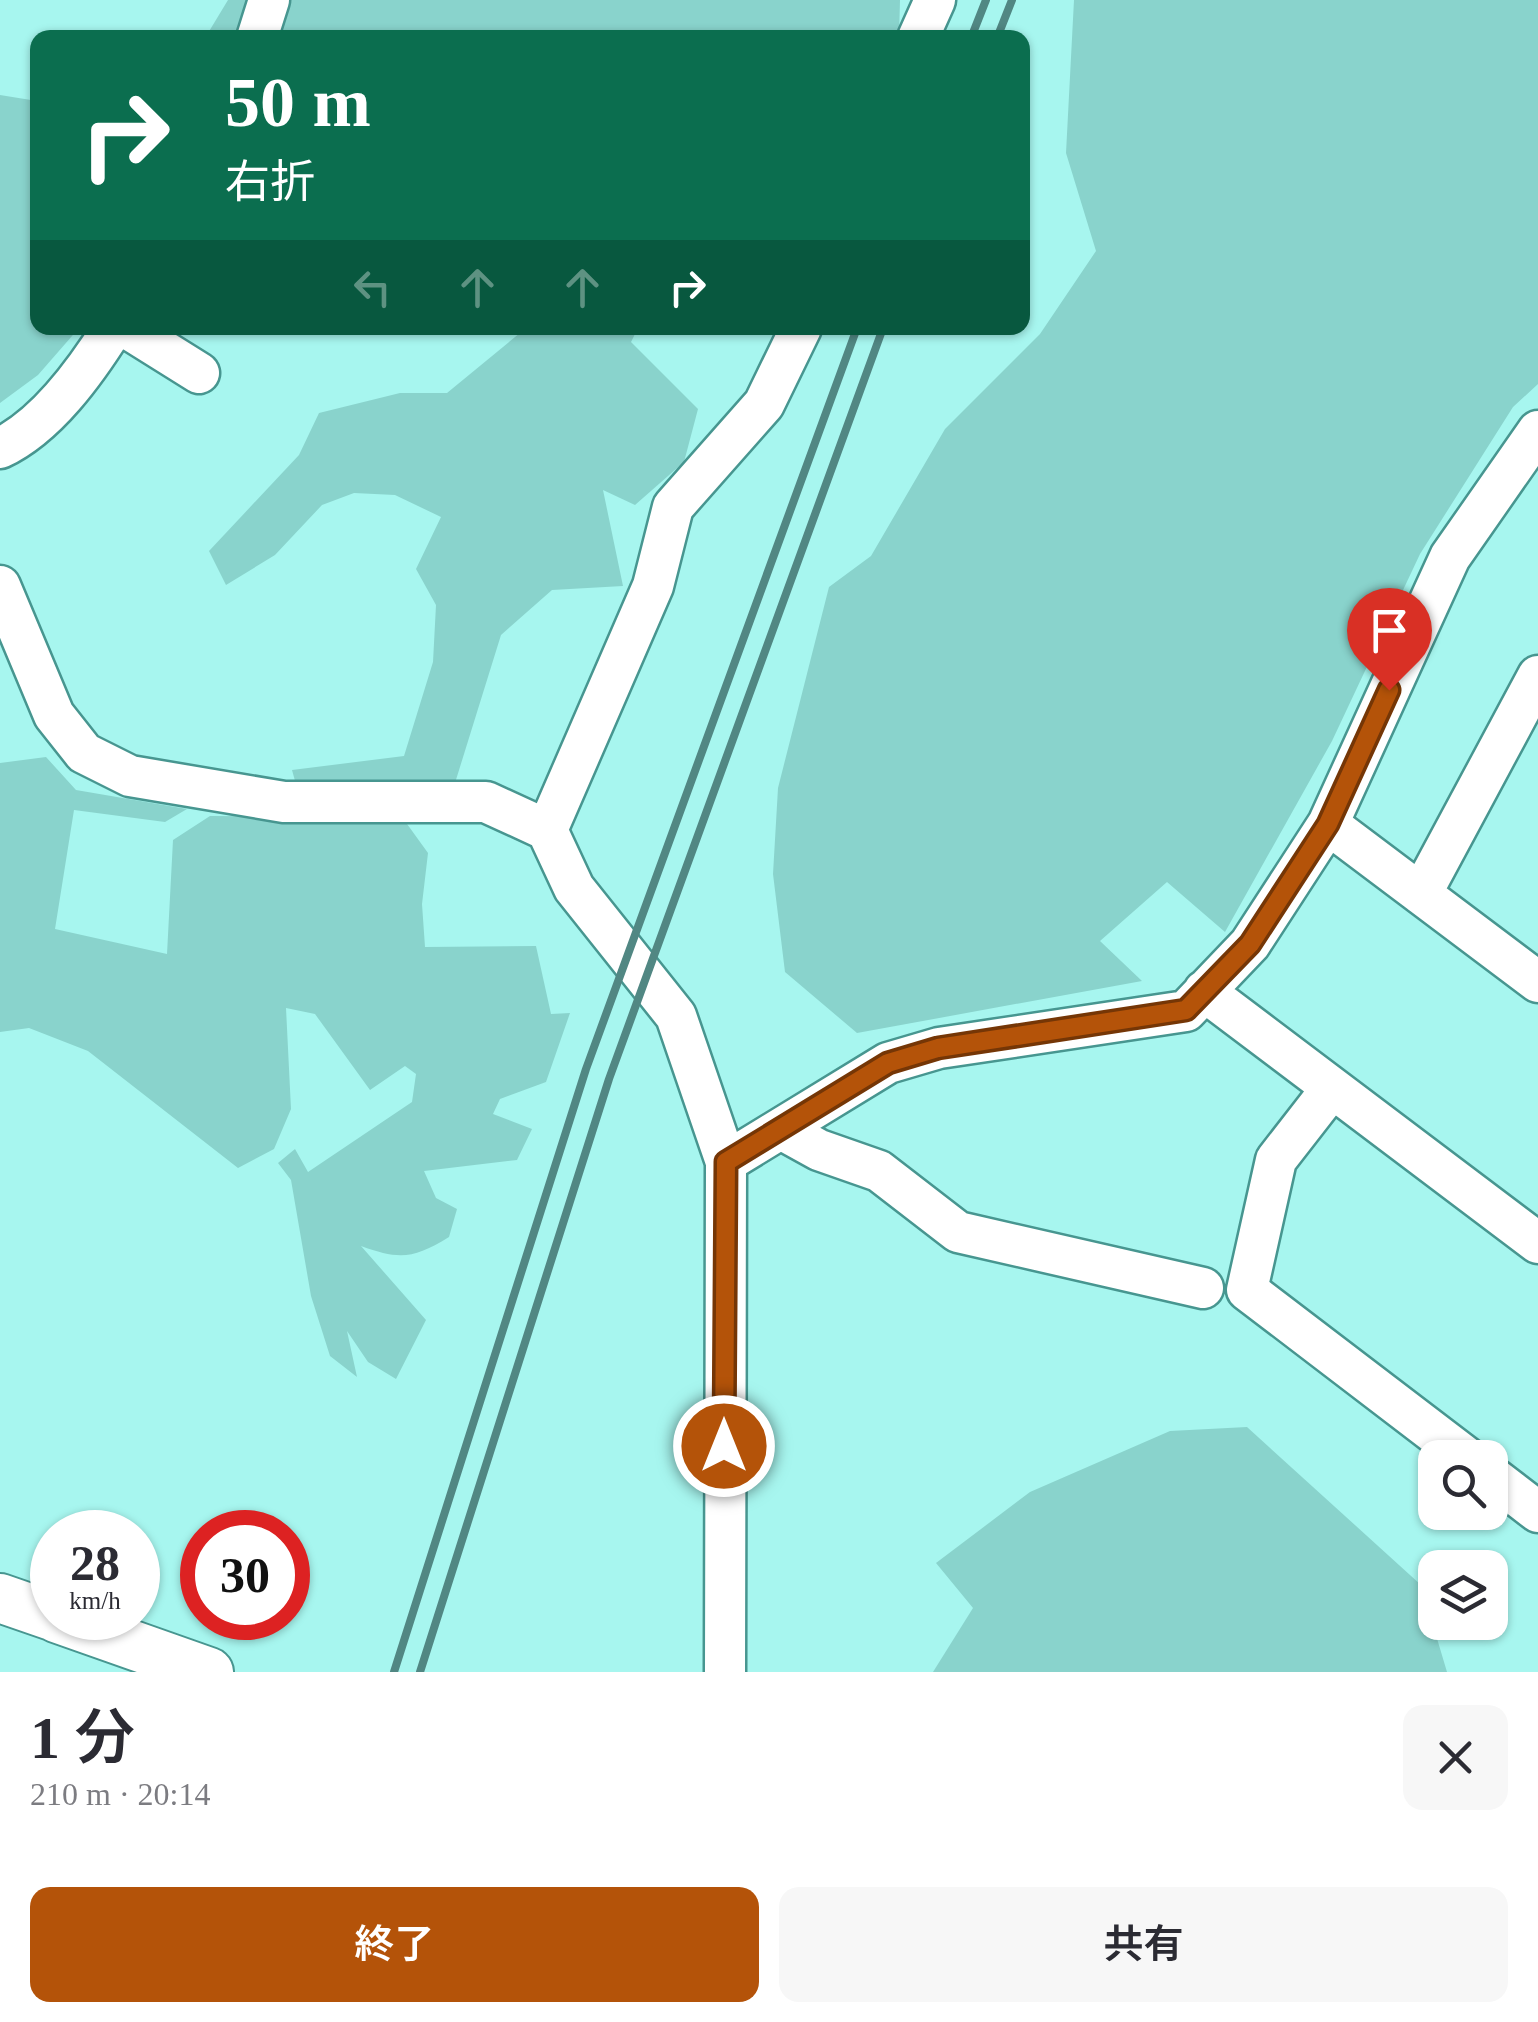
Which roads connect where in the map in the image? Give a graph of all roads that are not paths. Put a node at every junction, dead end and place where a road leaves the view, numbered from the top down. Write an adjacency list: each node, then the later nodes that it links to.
1 (269, 0): 3 (street)
2 (935, 0): 4 (street)
3 (260, 30)
4 (922, 30)
5 (109, 335): 10 (street)
6 (138, 335): 8 (street)
7 (798, 335): 14 (street)
8 (199, 372)
9 (1536, 437): 13 (street)
10 (0, 448)
11 (0, 586): 14 (street)
12 (1533, 697): 15 (street)
13 (1328, 824): 15 (street); 17 (street)
14 (547, 830): 20 (street)
15 (1421, 894): 16 (street)
16 (1538, 982)
17 (1204, 991): 18 (street); 19 (street)
18 (1332, 1088): 21 (street); 23 (street)
19 (781, 1129): 20 (street); 22 (street)
20 (726, 1162): 30 (street)
21 (1538, 1243)
22 (1203, 1288)
23 (1443, 1440)
24 (1508, 1489): 25 (street)
25 (1538, 1512)
26 (0, 1598): 27 (street)
27 (30, 1609)
28 (119, 1640): 29 (street)
29 (209, 1672)
30 (725, 1672)

